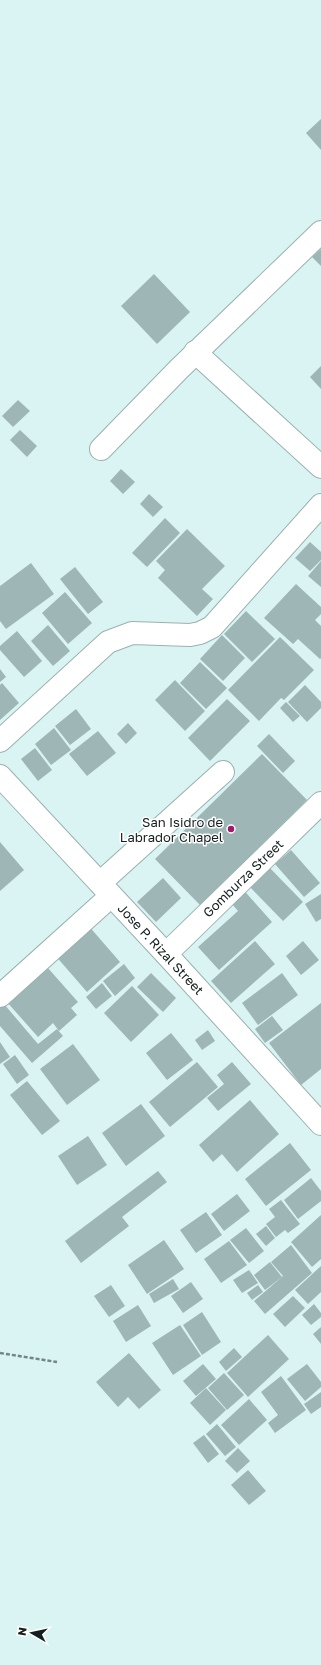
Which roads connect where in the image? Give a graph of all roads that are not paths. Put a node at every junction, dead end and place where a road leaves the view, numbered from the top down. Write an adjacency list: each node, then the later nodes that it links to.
1 (321, 232): 2 (street)
2 (196, 352): 3 (street); 4 (street)
3 (101, 449)
4 (321, 467)
5 (321, 505): 6 (street)
6 (0, 741)
7 (223, 772): 10 (street)
8 (0, 776): 10 (street, Jose P. Rizal Street)
9 (321, 803): 11 (street, Gomburza Street)
10 (106, 890): 11 (street, Jose P. Rizal Street); 12 (street)
11 (166, 954): 13 (street, Jose P. Rizal Street)
12 (0, 996)
13 (318, 1115)

